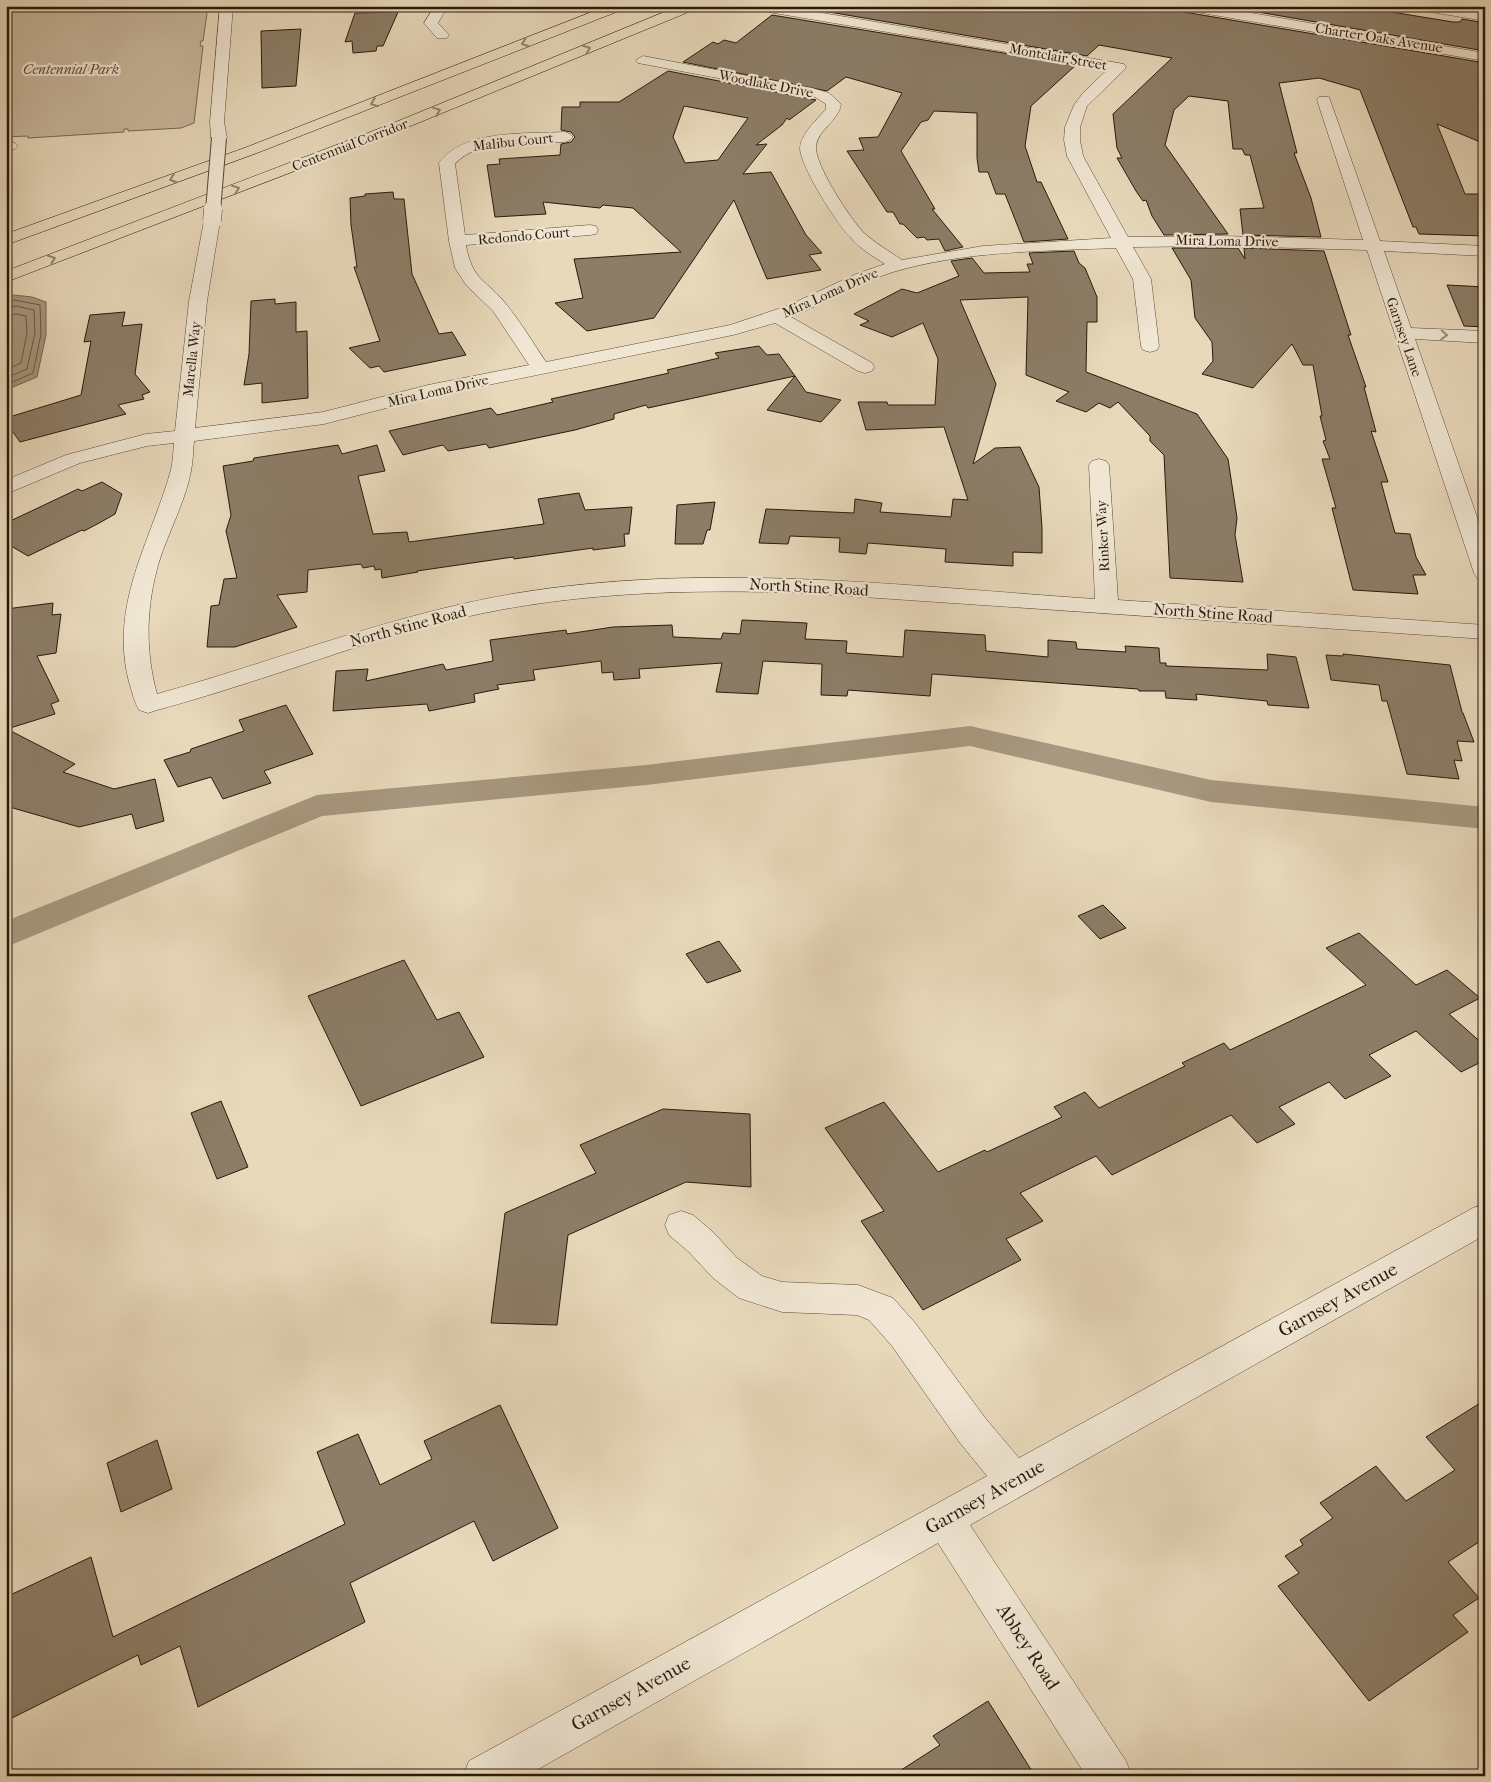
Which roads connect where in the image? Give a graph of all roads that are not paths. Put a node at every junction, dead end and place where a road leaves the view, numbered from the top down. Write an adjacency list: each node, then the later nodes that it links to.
1 (227, 6): 29 (street, Marella Way, bridge)
2 (442, 6): 10 (street)
3 (619, 6): 16 (highway, Centennial Corridor, one-way to 16)
4 (691, 6): 22 (highway, Centennial Corridor, one-way to 4)
5 (1184, 6): 11 (street, Charter Oaks Avenue)
6 (1419, 6): 8 (street)
7 (774, 8): 18 (street, Montclair Street)
8 (1455, 9): 9 (street)
9 (1485, 17)
10 (442, 35)
11 (1485, 57)
12 (643, 60): 21 (street, Woodlake Drive)
13 (1324, 100): 19 (street, Garnsey Lane)
14 (566, 137): 17 (street, Malibu Court)
15 (590, 230): 17 (street, Redondo Court)
16 (6, 240)
17 (457, 241): 28 (street)
18 (1122, 242): 19 (street, Mira Loma Drive); 21 (street, Mira Loma Drive); 26 (street, Montclair Street)
19 (1374, 246): 20 (street, Mira Loma Drive); 24 (street, Garnsey Lane)
20 (1485, 251)
21 (898, 266): 23 (street, Mira Loma Drive)
22 (6, 277)
23 (777, 316): 27 (street); 28 (street, Mira Loma Drive)
24 (1403, 333): 25 (street, one-way to 25); 32 (street, Garnsey Lane)
25 (1485, 337)
26 (1150, 346)
27 (865, 367)
28 (541, 368): 29 (street, Mira Loma Drive)
29 (185, 435): 31 (street, Mira Loma Drive); 35 (street, Marella Way)
30 (1099, 465): 33 (street, Rinker Way)
31 (6, 488)
32 (1485, 573)
33 (1107, 606): 34 (street, North Stine Road); 35 (street, North Stine Road)
34 (1485, 632)
35 (148, 705)
36 (1485, 1218): 38 (street, Garnsey Avenue)
37 (680, 1225): 38 (street)
38 (1014, 1480): 39 (street, Garnsey Avenue)
39 (944, 1519): 40 (street, Garnsey Avenue); 41 (street, Abbey Road)
40 (484, 1776)
41 (1111, 1776)

